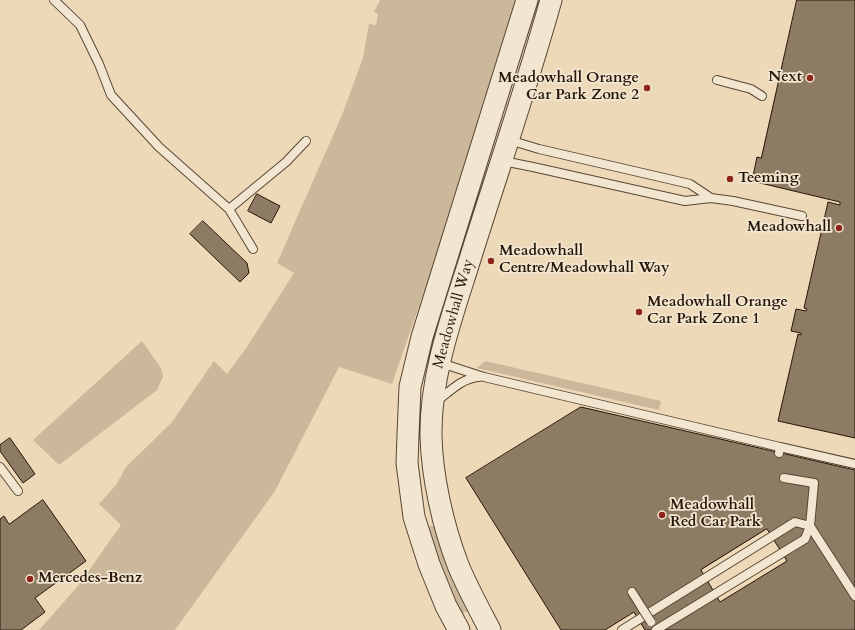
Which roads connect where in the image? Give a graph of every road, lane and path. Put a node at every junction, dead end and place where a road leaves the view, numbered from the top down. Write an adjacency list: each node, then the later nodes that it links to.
1 (54, 0): 11 (lane)
2 (527, 0): 8 (street, Meadowhall Way)
3 (551, 0): 7 (street, Meadowhall Way)
4 (717, 80): 5 (lane)
5 (762, 96)
6 (306, 140): 11 (lane)
7 (508, 140): 8 (street); 9 (street, Meadowhall Way); 10 (lane)
8 (482, 142): 9 (street); 14 (street, Meadowhall Way)
9 (501, 161): 10 (lane); 15 (street, Meadowhall Way)
10 (711, 198): 12 (lane)
11 (229, 209): 13 (lane)
12 (802, 216)
13 (253, 249)
14 (422, 337): 15 (street); 25 (street, Meadowhall Way)
15 (440, 360): 16 (lane); 17 (street, Meadowhall Way)
16 (484, 377): 17 (lane); 18 (lane)
17 (432, 406): 26 (street, Meadowhall Way)
18 (855, 464)
19 (0, 467): 21 (lane)
20 (784, 478): 22 (lane)
21 (18, 491)
22 (810, 526): 24 (lane); 27 (lane); 28 (lane)
23 (632, 592): 28 (lane, bridge)
24 (855, 596)
25 (459, 630)
26 (490, 630)
27 (622, 630)
28 (656, 630)

